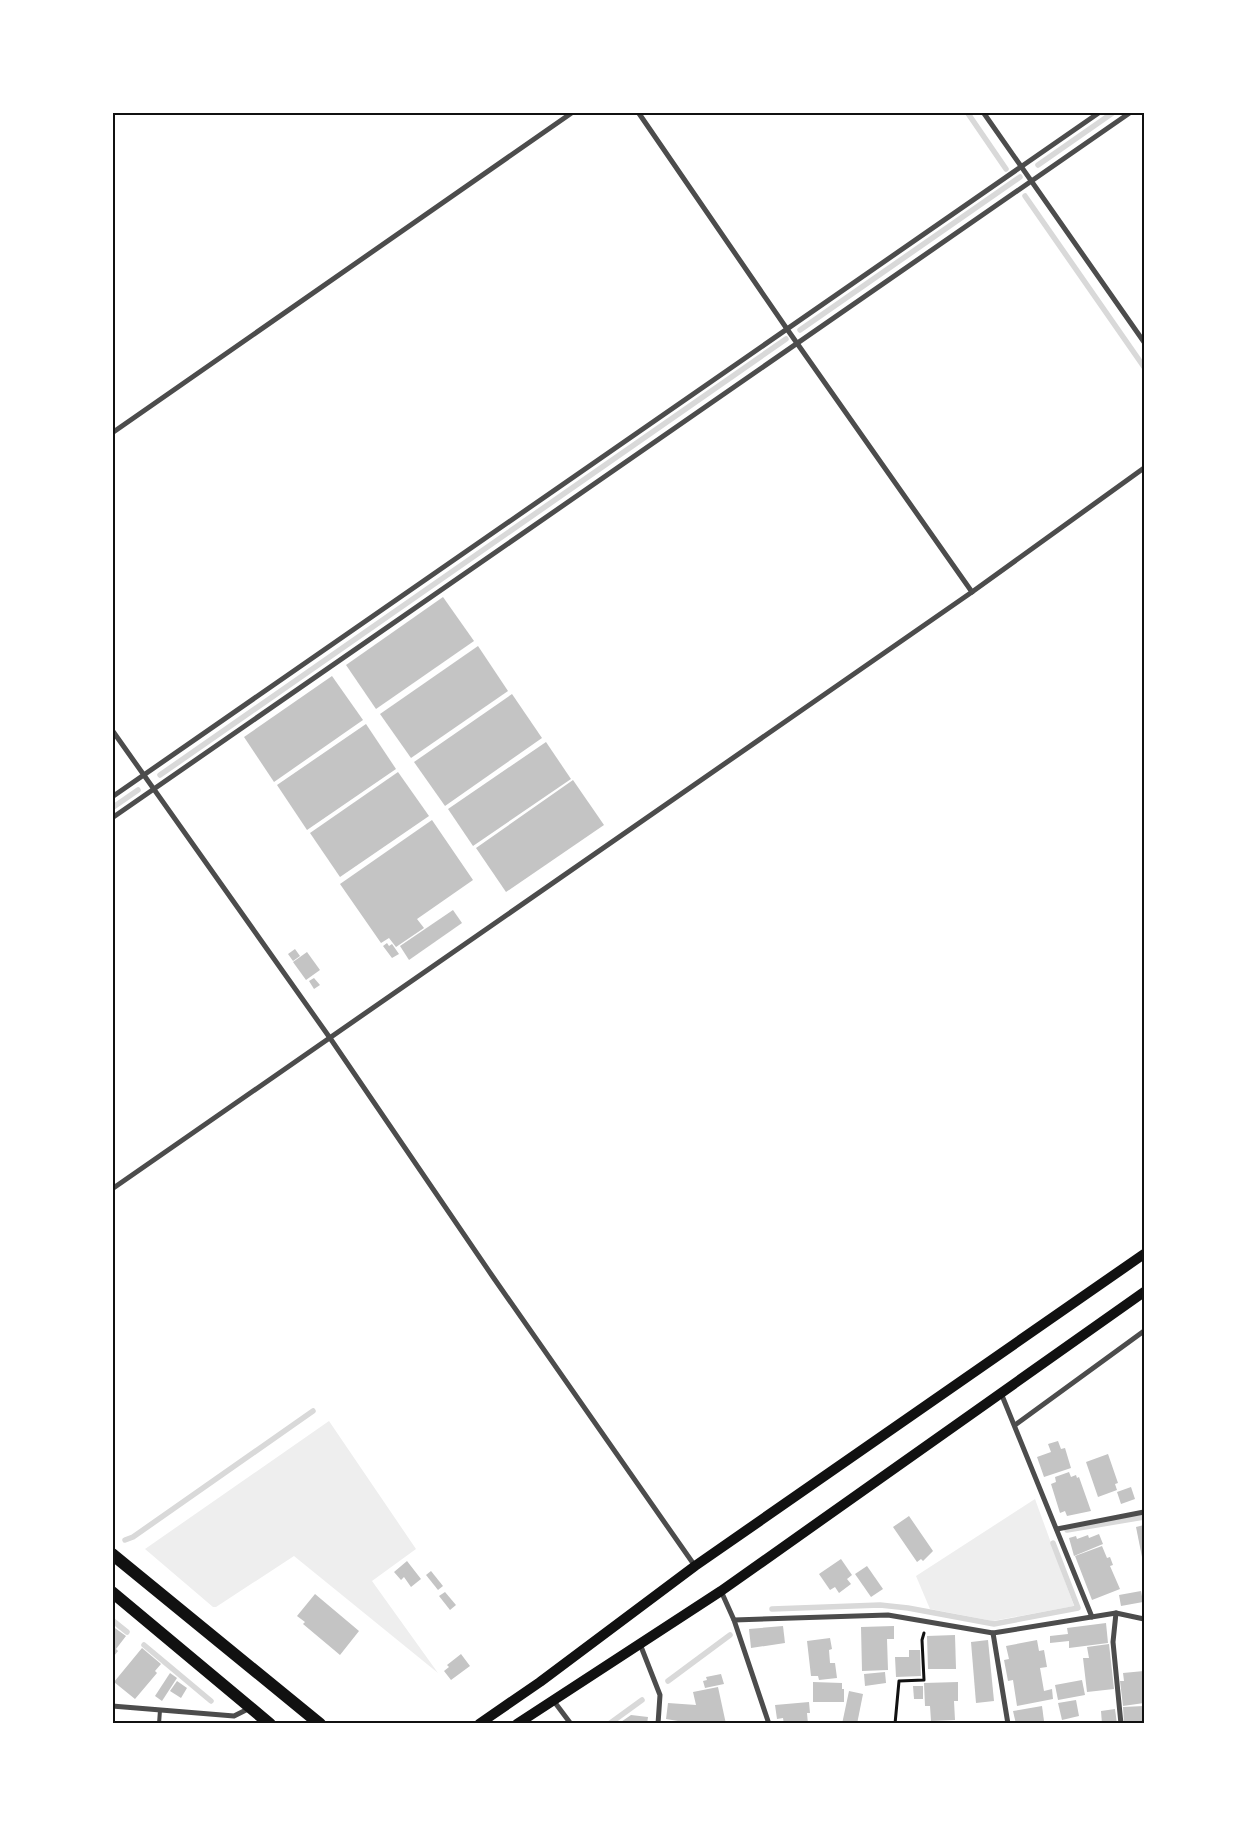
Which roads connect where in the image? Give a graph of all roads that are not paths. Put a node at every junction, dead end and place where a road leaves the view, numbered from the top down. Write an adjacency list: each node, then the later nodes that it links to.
1 (573, 112): 11 (street)
2 (638, 112): 8 (street)
3 (983, 112): 6 (street)
4 (1100, 112): 6 (street)
5 (1130, 112): 7 (street)
6 (1021, 167): 7 (street); 8 (street)
7 (1031, 182): 9 (street); 10 (street)
8 (787, 329): 10 (street); 15 (street)
9 (1144, 342)
10 (798, 344): 13 (street); 16 (street)
11 (112, 434)
12 (1144, 468): 13 (street)
13 (972, 592): 19 (street)
14 (112, 730): 15 (street)
15 (144, 775): 16 (street); 17 (street)
16 (154, 790): 18 (street); 19 (street)
17 (112, 797)
18 (112, 818)
19 (330, 1038): 20 (street); 29 (street)
20 (112, 1189)
21 (1144, 1254): 29 (main road)
22 (1144, 1292): 24 (main road)
23 (1144, 1331): 25 (street)
24 (1001, 1393): 25 (street); 30 (main road)
25 (1015, 1425): 27 (street)
26 (1144, 1512): 27 (street)
27 (1057, 1529): 33 (street)
28 (112, 1554): 44 (main road)
29 (695, 1566): 45 (main road)
30 (721, 1591): 35 (street); 37 (main road)
31 (112, 1592): 40 (main road)
32 (1116, 1613): 33 (street); 34 (street); 51 (street)
33 (1092, 1617): 36 (street)
34 (1144, 1619)
35 (734, 1620): 36 (street); 49 (street)
36 (993, 1633): 50 (street)
37 (640, 1643): 38 (main road); 48 (street)
38 (553, 1699): 46 (main road); 47 (street)
39 (112, 1706): 41 (street)
40 (251, 1708): 41 (street); 43 (main road)
41 (160, 1710): 42 (lane)
42 (159, 1724)
43 (270, 1724)
44 (320, 1724)
45 (479, 1724)
46 (517, 1724)
47 (571, 1724)
48 (658, 1724)
49 (769, 1724)
50 (1008, 1724)
51 (1121, 1724)

